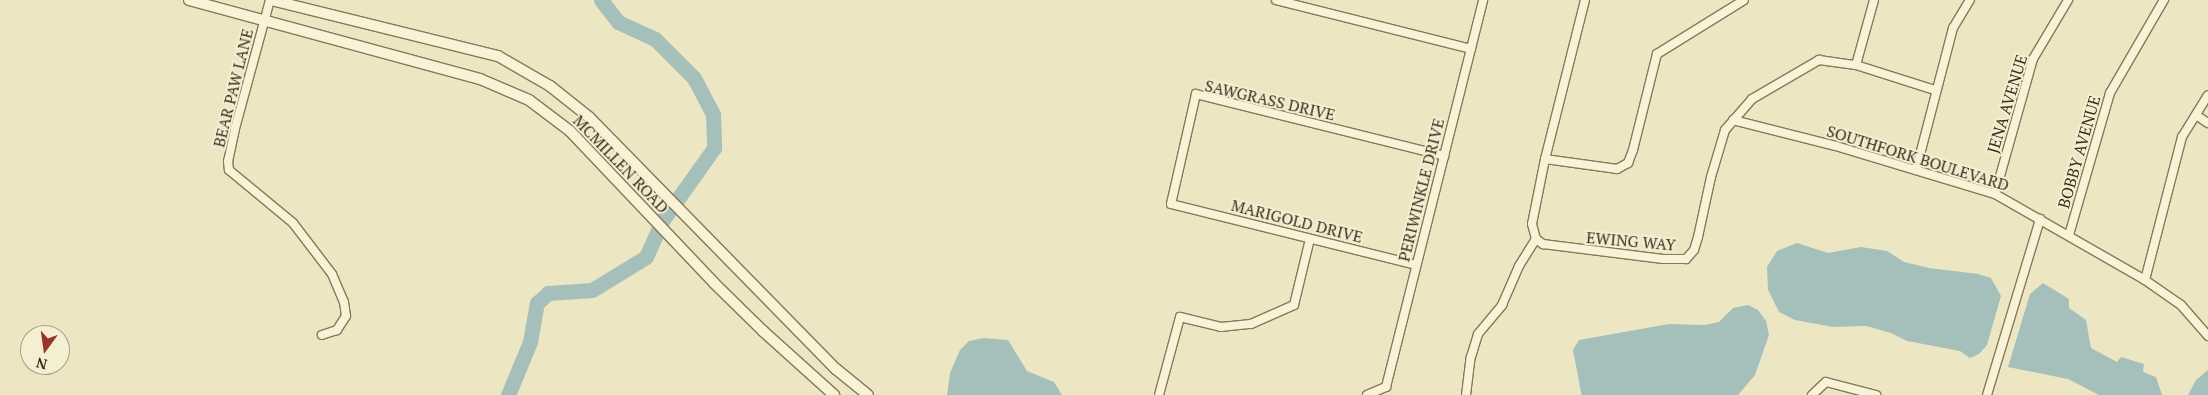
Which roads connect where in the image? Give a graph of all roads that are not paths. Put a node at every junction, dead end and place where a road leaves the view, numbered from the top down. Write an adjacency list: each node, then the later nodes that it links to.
1 (189, 0): 11 (main road, MCMILLEN ROAD)
2 (271, 0): 11 (street, BEAR PAW LANE); 33 (main road, MCMILLEN ROAD)
3 (1276, 0): 12 (street)
4 (1483, 0): 12 (street, PERIWINKLE DRIVE)
5 (1585, 0): 20 (street)
6 (1744, 0): 20 (street)
7 (1874, 0): 13 (street)
8 (1970, 0): 14 (street)
9 (2068, 0): 22 (street, JENA AVENUE)
10 (2164, 0): 25 (street, BOBBY AVENUE)
11 (265, 20): 31 (street, BEAR PAW LANE); 32 (main road, MCMILLEN ROAD)
12 (1471, 48): 19 (street, PERIWINKLE DRIVE)
13 (1856, 65): 14 (street, EWING WAY); 17 (street, EWING WAY)
14 (1935, 90): 21 (street)
15 (2208, 95): 16 (street)
16 (2196, 115): 18 (street); 29 (street)
17 (1733, 120): 21 (street, SOUTHFORK BOULEVARD); 27 (street, EWING WAY)
18 (2208, 123)
19 (1444, 156): 23 (street, SAWGRASS DRIVE); 28 (street, PERIWINKLE DRIVE)
20 (1545, 160): 27 (street)
21 (1916, 170): 22 (street, SOUTHFORK BOULEVARD)
22 (1995, 194): 24 (street, SOUTHFORK BOULEVARD)
23 (1171, 204): 26 (street, MARIGOLD DRIVE)
24 (2040, 219): 25 (street, SOUTHFORK BOULEVARD); 39 (street)
25 (2069, 235): 29 (street, SOUTHFORK BOULEVARD)
26 (1310, 238): 28 (street, MARIGOLD DRIVE); 34 (street)
27 (1536, 239): 36 (street)
28 (1416, 265): 35 (street, PERIWINKLE DRIVE)
29 (2145, 280): 30 (street, SOUTHFORK BOULEVARD)
30 (2208, 333)
31 (322, 335)
32 (834, 395)
33 (868, 395)
34 (1159, 395)
35 (1366, 395)
36 (1466, 395)
37 (1812, 395): 38 (street)
38 (1876, 395)
39 (1987, 395)

